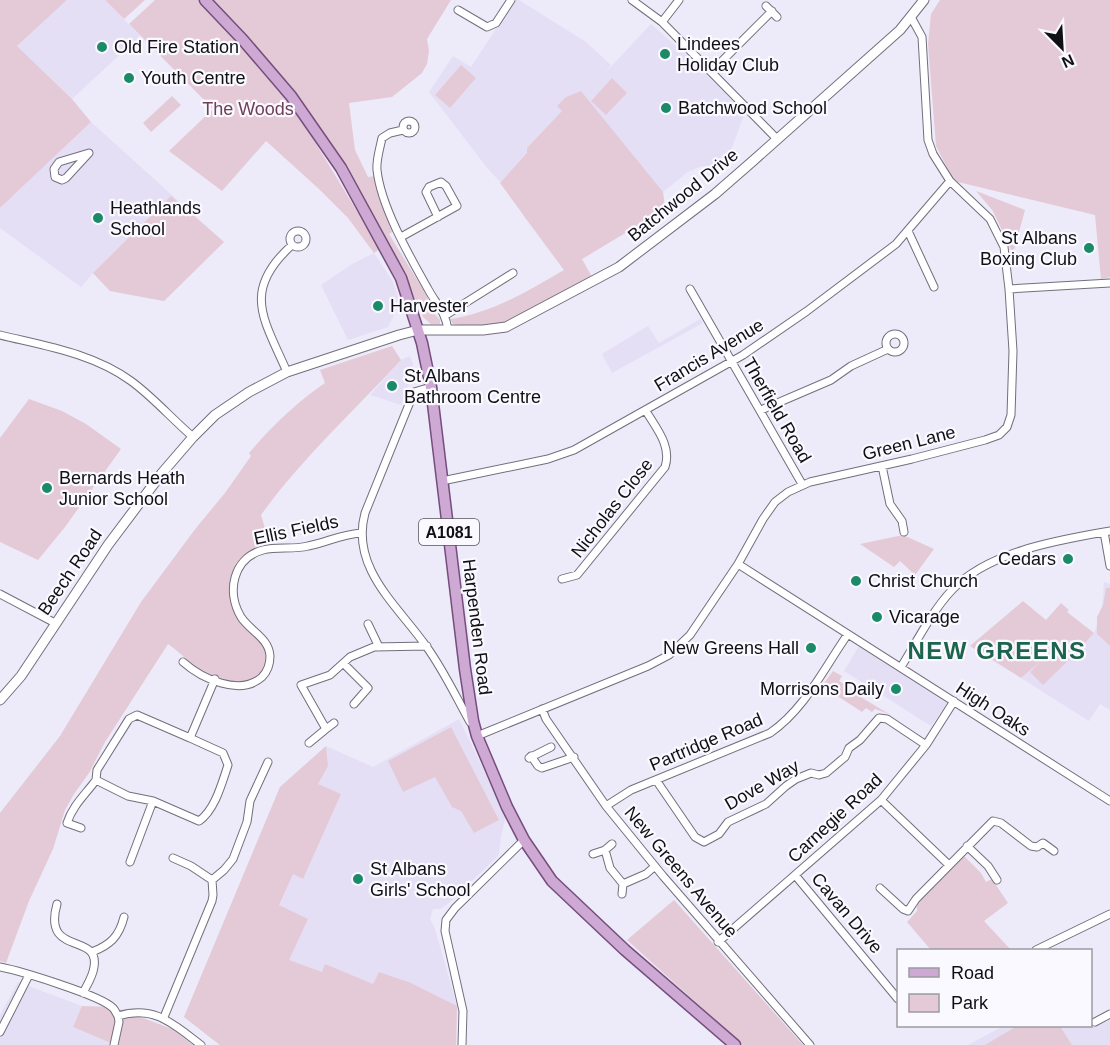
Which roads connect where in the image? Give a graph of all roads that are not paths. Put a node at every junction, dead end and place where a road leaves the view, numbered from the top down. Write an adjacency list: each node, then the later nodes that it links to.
1 (205, 0): 25 (main road, Harpenden Road / A1081)
2 (511, 0): 6 (street)
3 (632, 0): 9 (street)
4 (679, 0): 9 (street)
5 (924, 0): 8 (street, Batchwood Drive)
6 (458, 10)
7 (772, 11): 10 (street)
8 (911, 17): 12 (street, Batchwood Drive); 14 (street, Green Lane)
9 (662, 22): 10 (street)
10 (711, 72): 12 (street)
11 (403, 130): 17 (street)
12 (777, 139): 26 (street, Batchwood Drive)
13 (89, 153): 13 (street)
14 (950, 181): 16 (street, Francis Avenue); 23 (street, Green Lane)
15 (438, 217): 15 (street); 17 (street)
16 (908, 231): 21 (street); 29 (street, Francis Avenue)
17 (401, 237): 24 (street)
18 (292, 245): 30 (street)
19 (513, 273): 24 (street)
20 (1110, 283): 23 (street)
21 (934, 287)
22 (690, 289): 29 (street, Therfield Road)
23 (1009, 289): 35 (street, Green Lane)
24 (446, 315): 26 (street)
25 (418, 330): 26 (street, Batchwood Drive); 30 (street, Beech Road); 31 (main road, Harpenden Road / A1081)
26 (448, 330)
27 (0, 335): 34 (street)
28 (888, 349): 32 (street)
29 (731, 361): 32 (street, Therfield Road); 33 (street, Francis Avenue)
30 (287, 372): 34 (street, Beech Road)
31 (431, 387): 36 (main road, Harpenden Road / A1081); 42 (street)
32 (761, 410): 37 (street, Therfield Road)
33 (646, 411): 36 (street, Francis Avenue); 45 (street, Nicholas Close)
34 (193, 437): 47 (street, Beech Road)
35 (882, 466): 37 (street, Green Lane); 39 (street)
36 (442, 482): 63 (main road, Harpenden Road / A1081)
37 (802, 484): 43 (street, Green Lane)
38 (904, 509): 39 (street)
39 (898, 515): 40 (street)
40 (904, 532)
41 (1107, 532): 44 (street); 54 (street)
42 (361, 533): 50 (street); 55 (street, Ellis Fields)
43 (738, 564): 49 (street, High Oaks); 59 (street, Green Lane)
44 (1110, 566)
45 (562, 579)
46 (0, 594): 47 (street)
47 (55, 623): 56 (street, Beech Road)
48 (368, 624): 51 (street)
49 (848, 633): 54 (street, High Oaks); 73 (street, Partridge Road)
50 (427, 646): 51 (street); 60 (street)
51 (379, 647): 53 (street)
52 (183, 662): 55 (street, Ellis Fields)
53 (344, 664): 58 (street); 62 (street)
54 (901, 667): 57 (street, High Oaks)
55 (215, 679): 64 (street)
56 (0, 700)
57 (954, 701): 66 (street, Carnegie Road); 76 (street, High Oaks)
58 (354, 704)
59 (542, 709): 63 (street, Green Lane); 69 (street, New Greens Avenue)
60 (470, 722)
61 (334, 723): 62 (street)
62 (326, 729): 65 (street)
63 (477, 736): 79 (main road, Harpenden Road / A1081)
64 (190, 738): 72 (street); 75 (street)
65 (309, 743)
66 (926, 745): 73 (street, Dove Way); 74 (street, Carnegie Road)
67 (551, 747): 68 (street)
68 (528, 755): 69 (street); 71 (street)
69 (574, 758): 77 (street, New Greens Avenue)
70 (268, 762): 90 (street)
71 (534, 768)
72 (96, 780): 75 (street); 78 (street)
73 (656, 780): 77 (street, Partridge Road)
74 (881, 800): 87 (street); 89 (street, Carnegie Road)
75 (153, 801): 86 (street)
76 (1110, 801)
77 (606, 806): 88 (street, New Greens Avenue)
78 (81, 828)
79 (524, 840): 112 (street); 113 (main road, Harpenden Road / A1081)
80 (612, 844): 82 (street)
81 (967, 846): 83 (street); 87 (street); 91 (street)
82 (605, 850): 84 (street); 92 (street)
83 (1054, 851)
84 (593, 854)
85 (173, 858): 90 (street)
86 (130, 862)
87 (949, 865): 93 (street)
88 (656, 866): 92 (street); 98 (street, New Greens Avenue)
89 (795, 875): 98 (street, Carnegie Road); 104 (street, Cavan Drive)
90 (212, 880): 107 (street)
91 (997, 880)
92 (623, 884): 94 (street)
93 (880, 888)
94 (622, 894)
95 (57, 904): 100 (street)
96 (1110, 914): 99 (street)
97 (124, 917): 100 (street)
98 (718, 942): 114 (street, New Greens Avenue)
99 (1040, 949)
100 (92, 952): 103 (street)
101 (0, 967): 102 (street)
102 (29, 975): 103 (street); 109 (street)
103 (83, 993): 106 (street)
104 (897, 998)
105 (1110, 1014): 108 (street)
106 (118, 1016): 107 (street); 110 (street)
107 (164, 1017): 111 (street)
108 (1095, 1022)
109 (0, 1032)
110 (114, 1045)
111 (201, 1045)
112 (462, 1045)
113 (735, 1045)
114 (810, 1045)

